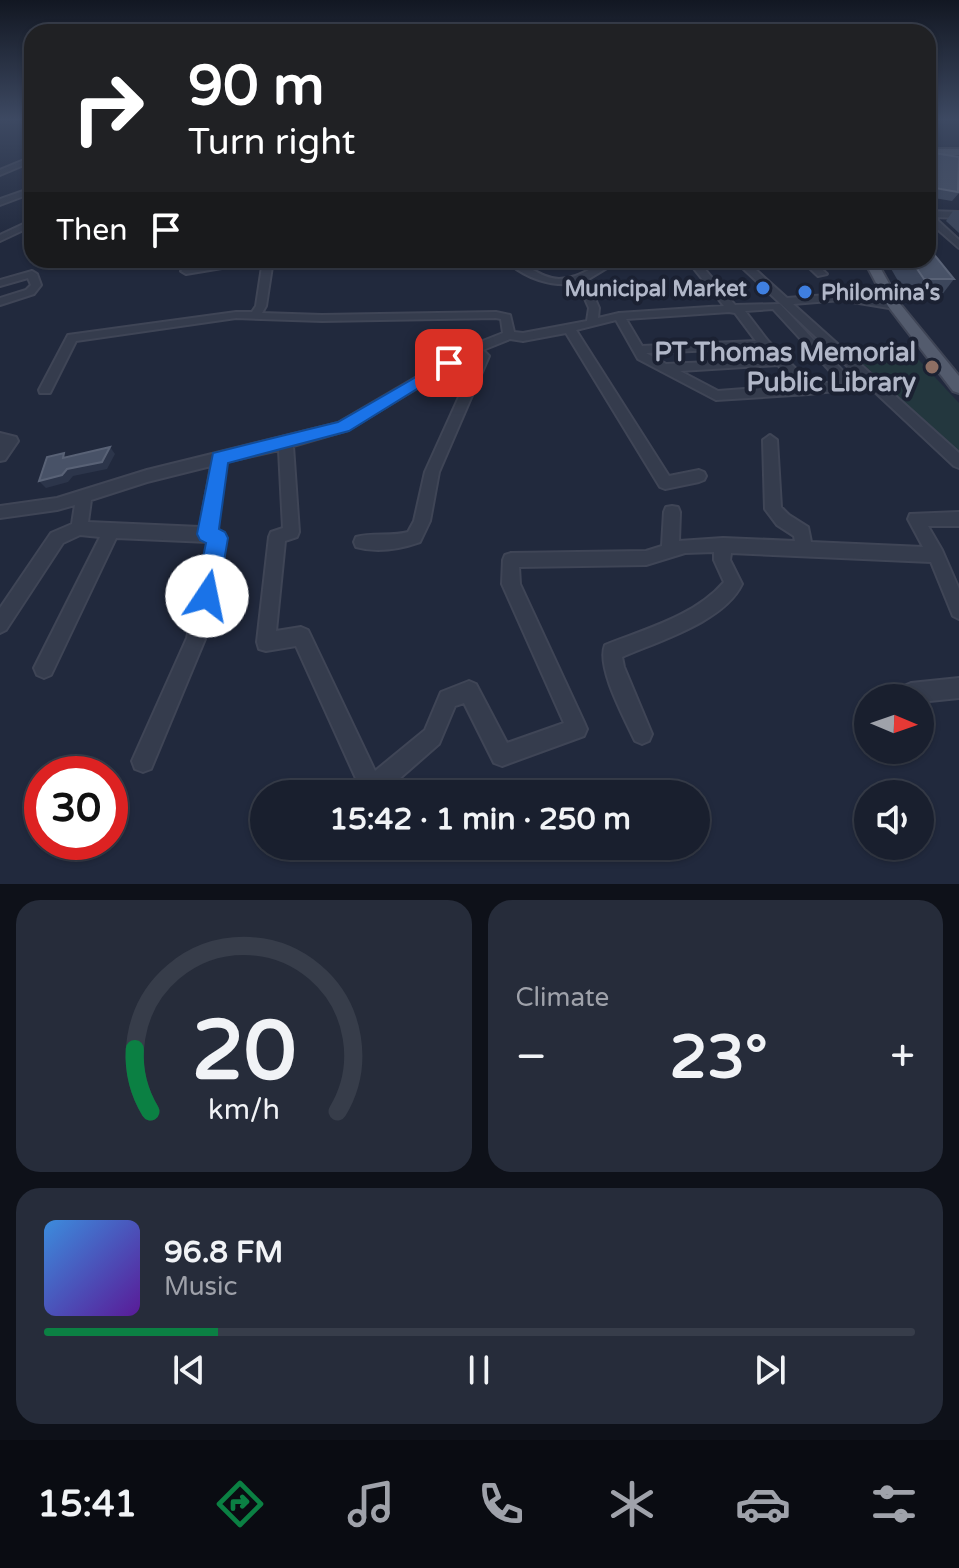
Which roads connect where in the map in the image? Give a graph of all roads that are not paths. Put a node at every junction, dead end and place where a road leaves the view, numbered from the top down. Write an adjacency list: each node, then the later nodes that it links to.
1 (24, 163): 2 (street)
2 (0, 173)
3 (24, 193): 4 (street)
4 (10, 199): 5 (street); 6 (street)
5 (24, 200)
6 (0, 202)
7 (936, 215): 8 (street)
8 (959, 215)
9 (936, 223): 12 (street)
10 (24, 227): 11 (street)
11 (0, 238)
12 (959, 245)
13 (204, 268): 21 (street)
14 (267, 268): 29 (street)
15 (520, 268): 23 (street)
16 (601, 268): 23 (street)
17 (699, 268): 28 (street)
18 (748, 268): 25 (street)
19 (815, 268): 22 (street)
20 (874, 268): 27 (main road)
21 (186, 271)
22 (822, 274)
23 (581, 279): 31 (street)
24 (0, 283): 26 (street)
25 (786, 301): 27 (street); 47 (street)
26 (0, 302)
27 (895, 306): 39 (main road)
28 (735, 310): 30 (street); 34 (street); 41 (street)
29 (256, 314): 33 (street); 40 (street)
30 (619, 316): 31 (street); 36 (street)
31 (592, 322): 32 (street)
32 (569, 329): 33 (street); 48 (street)
33 (509, 335): 35 (street)
34 (764, 344): 36 (street); 37 (street)
35 (474, 349): 44 (street); 56 (street)
36 (639, 350): 38 (street)
37 (781, 360): 38 (street); 41 (street)
38 (665, 368): 41 (street)
39 (959, 387)
40 (45, 390)
41 (809, 390)
42 (0, 438): 45 (street)
43 (770, 440): 58 (street)
44 (286, 443): 46 (street); 59 (street)
45 (0, 456)
46 (220, 458): 49 (street); 55 (street)
47 (959, 462)
48 (699, 476)
49 (84, 496): 50 (street); 53 (street)
50 (0, 512)
51 (672, 512): 59 (street)
52 (959, 519): 60 (street)
53 (79, 528): 54 (street); 62 (street)
54 (111, 531): 55 (street); 63 (street)
55 (207, 534): 67 (street)
56 (362, 542)
57 (723, 545): 58 (street); 59 (street); 66 (street)
58 (804, 549): 60 (street)
59 (670, 550)
60 (936, 555): 61 (street)
61 (959, 610)
62 (0, 624)
63 (44, 668)
64 (959, 688): 65 (street)
65 (934, 691)
66 (642, 734)
67 (143, 761)

